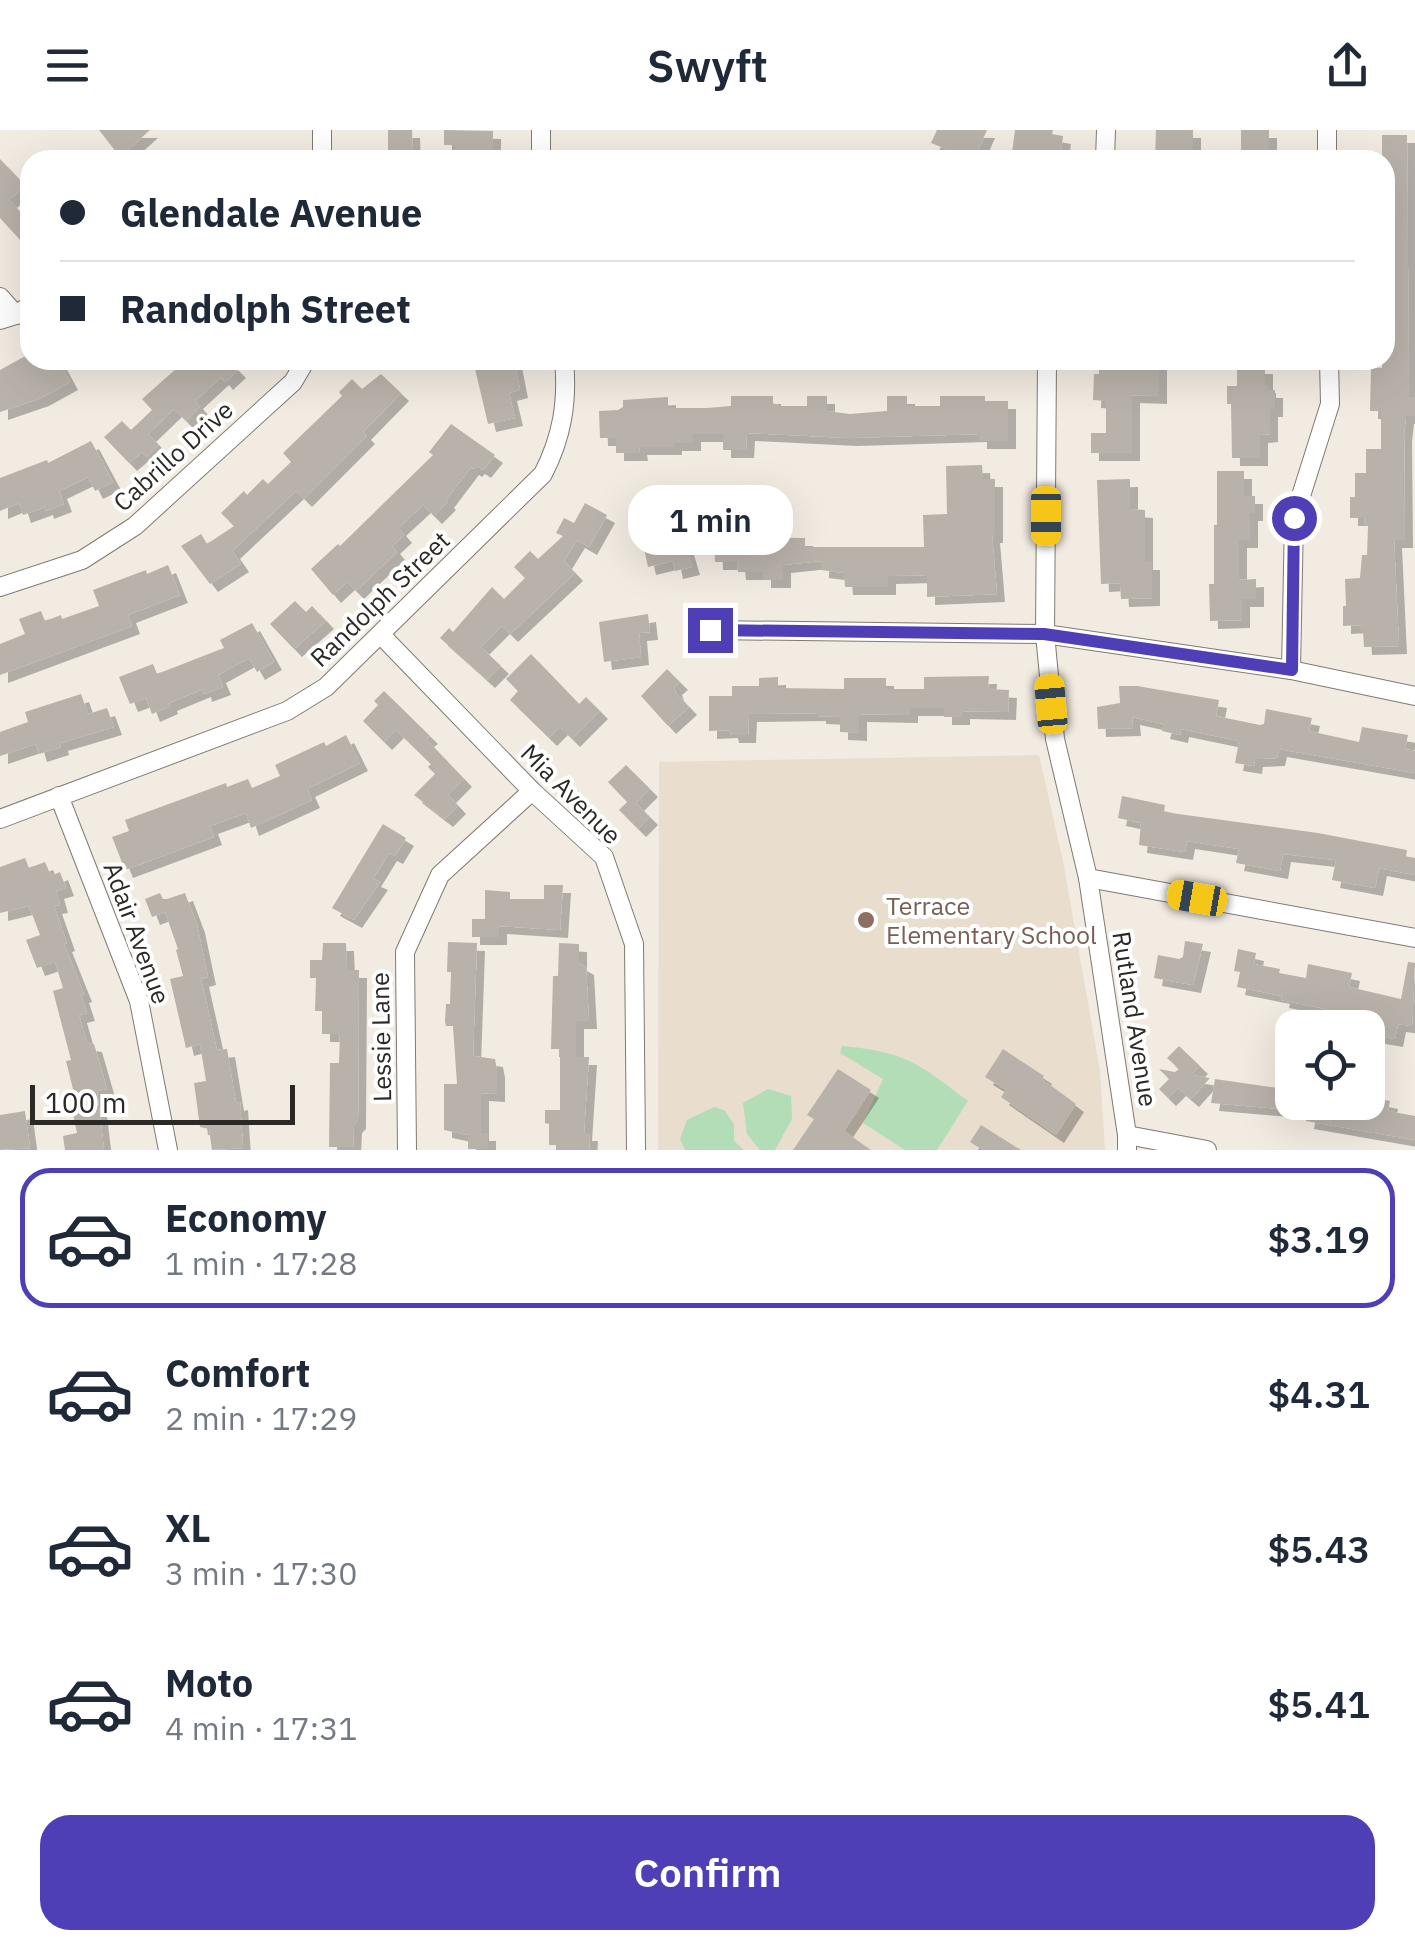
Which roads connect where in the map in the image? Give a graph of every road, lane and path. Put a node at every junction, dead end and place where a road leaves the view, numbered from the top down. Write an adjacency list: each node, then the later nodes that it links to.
1 (0, 297): 2 (street)
2 (15, 313)
3 (300, 370): 7 (street, Cabrillo Drive)
4 (564, 370): 10 (street, Randolph Street)
5 (1047, 370): 9 (street, Rutland Avenue)
6 (1329, 370): 11 (street)
7 (0, 587)
8 (710, 630): 9 (street)
9 (1044, 634): 11 (street); 16 (street, Rutland Avenue)
10 (382, 635): 13 (street, Mia Avenue); 14 (street, Randolph Street)
11 (1292, 670): 12 (street)
12 (1415, 696)
13 (532, 790): 20 (street, Lessie Lane); 21 (street, Mia Avenue)
14 (59, 796): 15 (street, Randolph Street); 19 (street, Adair Avenue)
15 (0, 819)
16 (1088, 878): 17 (street); 18 (street, Rutland Avenue)
17 (1415, 938)
18 (1127, 1143): 22 (street)
19 (168, 1150)
20 (407, 1150)
21 (636, 1150)
22 (1208, 1150)

